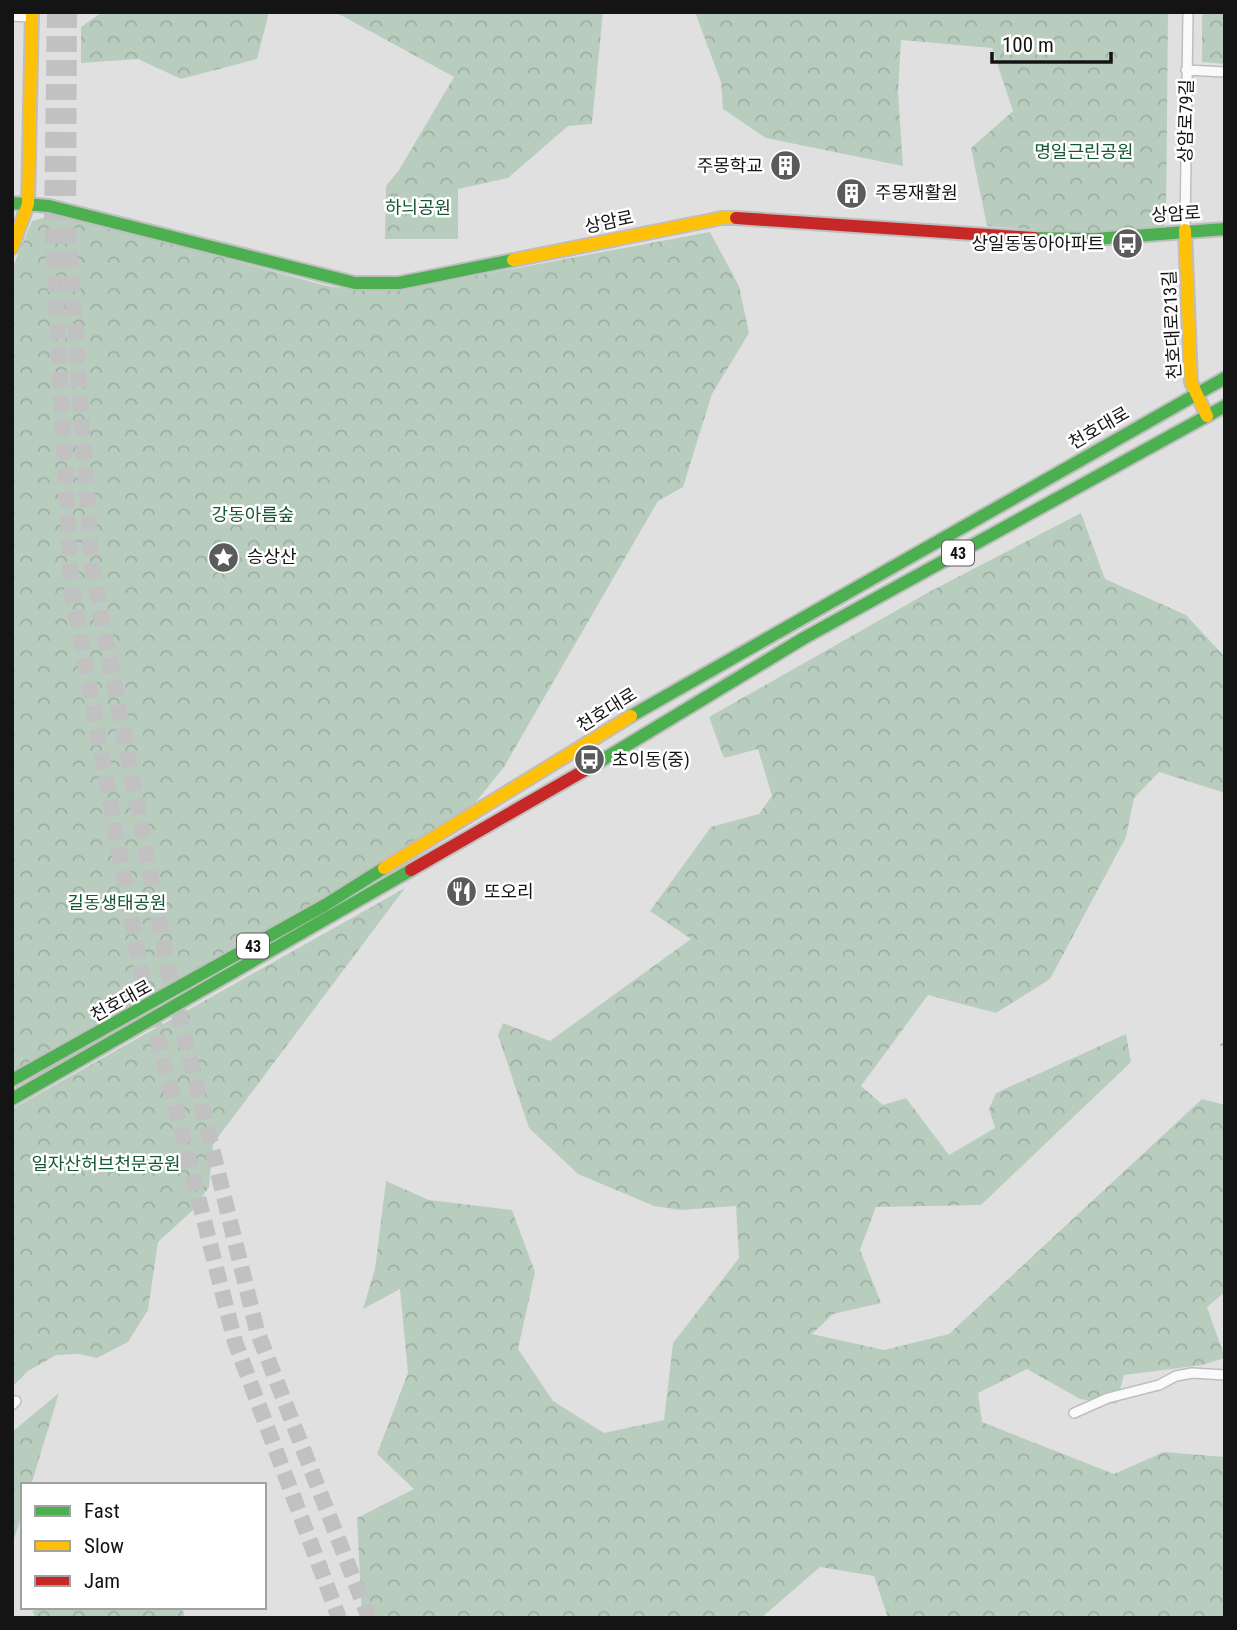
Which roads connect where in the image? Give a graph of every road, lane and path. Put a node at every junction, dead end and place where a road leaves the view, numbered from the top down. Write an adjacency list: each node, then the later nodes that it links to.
1 (1188, 12): 4 (street, 상암로79길)
2 (32, 15): 3 (street); 7 (main road)
3 (12, 16)
4 (1186, 70): 5 (street); 9 (street, 상암로79길)
5 (1225, 72)
6 (12, 202): 7 (main road, 상암로)
7 (28, 205): 9 (main road, 상암로); 10 (main road)
8 (1225, 229): 9 (main road, 상암로)
9 (1185, 230): 12 (main road, 천호대로213길)
10 (12, 248)
11 (1225, 378): 12 (main road, 천호대로 / 43)
12 (1194, 395): 14 (main road, 천호대로213길); 15 (main road, 천호대로 / 43)
13 (1225, 406): 14 (main road, 천호대로 / 43)
14 (1207, 416): 16 (main road, 천호대로 / 43)
15 (12, 1080)
16 (12, 1099)
17 (1225, 1375): 18 (street)
18 (1074, 1413)

